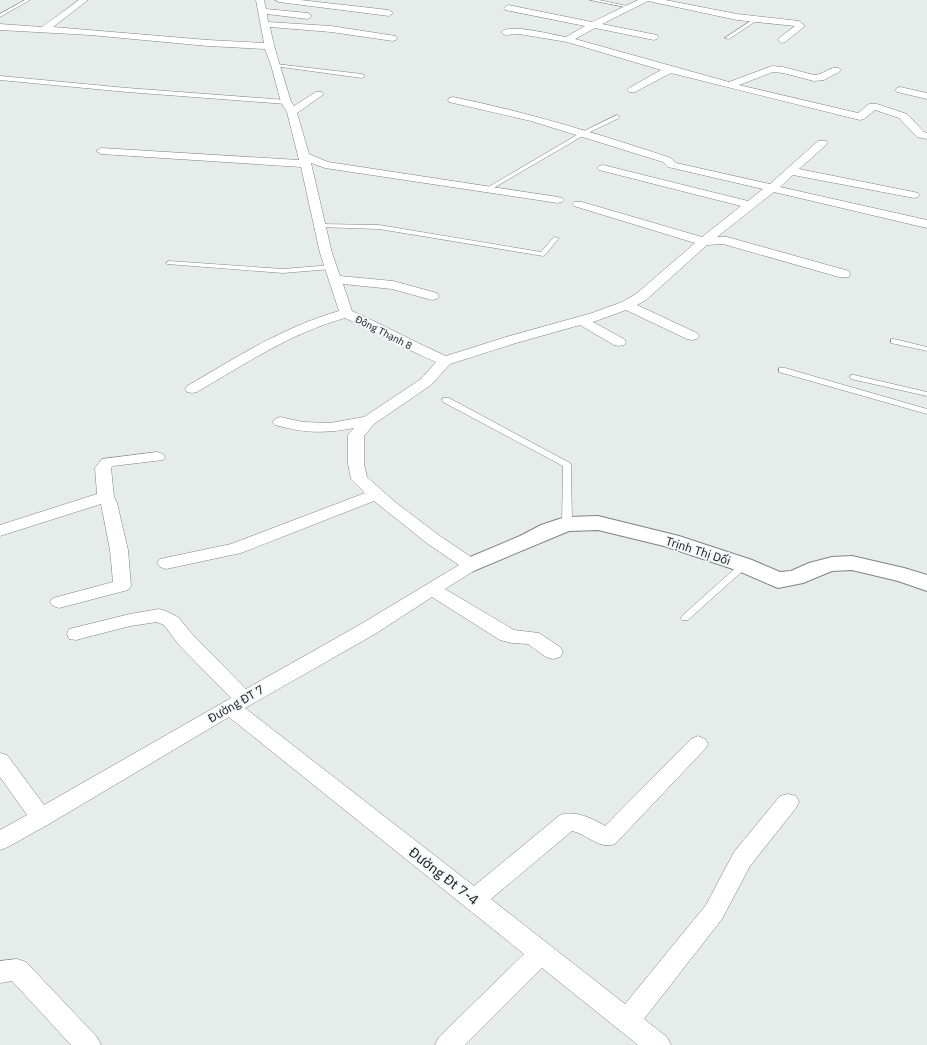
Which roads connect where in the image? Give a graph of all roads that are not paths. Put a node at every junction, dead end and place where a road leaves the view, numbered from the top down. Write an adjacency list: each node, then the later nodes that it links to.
1 (28, 0): 11 (lane)
2 (84, 0): 17 (street)
3 (279, 0): 10 (street)
4 (592, 0): 8 (lane)
5 (645, 0): 8 (street)
6 (652, 0): 13 (street)
7 (261, 5): 12 (street); 14 (street, Đông Thạnh 8)
8 (630, 7): 15 (street)
9 (508, 8): 15 (street)
10 (389, 13)
11 (0, 16)
12 (316, 18)
13 (757, 19): 21 (lane); 23 (street)
14 (265, 24): 20 (street); 24 (street, Đông Thạnh 8)
15 (595, 24): 19 (street); 22 (street)
16 (0, 27): 17 (street)
17 (45, 29): 24 (street)
18 (505, 32): 22 (street)
19 (654, 37)
20 (393, 38)
21 (727, 38)
22 (568, 40): 26 (street)
23 (782, 40)
24 (269, 46): 25 (street, Đông Thạnh 8)
25 (276, 65): 28 (lane); 36 (street, Đông Thạnh 8)
26 (670, 69): 30 (street); 31 (street)
27 (836, 70): 30 (street)
28 (362, 76)
29 (0, 78): 36 (lane)
30 (730, 85): 39 (street)
31 (632, 90)
32 (900, 90): 34 (street)
33 (319, 94): 36 (street)
34 (927, 96)
35 (453, 100): 38 (street)
36 (289, 107): 42 (street, Đông Thạnh 8)
37 (617, 117): 38 (lane)
38 (584, 133): 45 (street); 46 (lane)
39 (927, 136)
40 (822, 143): 44 (street)
41 (101, 151): 42 (street)
42 (304, 160): 46 (street); 52 (street, Đông Thạnh 8)
43 (603, 168): 50 (street)
44 (790, 171): 45 (street); 47 (street)
45 (772, 188): 50 (street); 51 (street)
46 (488, 189): 48 (street)
47 (914, 195)
48 (558, 200)
49 (578, 204): 54 (street)
50 (750, 205): 54 (street)
51 (927, 224)
52 (320, 226): 53 (lane); 56 (street, Đông Thạnh 8)
53 (556, 238)
54 (705, 242): 57 (street); 59 (street)
55 (169, 263): 56 (lane)
56 (333, 273): 58 (street); 60 (street, Đông Thạnh 8)
57 (844, 274)
58 (432, 296)
59 (628, 305): 61 (street); 62 (street)
60 (346, 313): 66 (street, Đông Thạnh 8); 69 (street)
61 (582, 321): 64 (street); 66 (street)
62 (692, 336)
63 (894, 341): 65 (lane)
64 (619, 342)
65 (927, 349)
66 (445, 361): 73 (street)
67 (782, 370): 72 (lane)
68 (854, 377): 70 (lane)
69 (192, 389)
70 (927, 394)
71 (446, 400): 78 (lane)
72 (927, 412)
73 (369, 421): 74 (street); 76 (street)
74 (280, 422)
75 (156, 457): 77 (street)
76 (377, 494): 80 (street); 81 (street)
77 (106, 496): 79 (street); 85 (street)
78 (567, 524): 81 (street, Trịnh Thị Dối); 82 (street, Trịnh Thị Dối)
79 (0, 531)
80 (166, 563)
81 (471, 565): 84 (street, Đường ĐT 7)
82 (744, 566): 83 (street, Trịnh Thị Dối); 86 (lane)
83 (927, 583)
84 (432, 589): 88 (street); 89 (street, Đường ĐT 7)
85 (59, 602)
86 (685, 618)
87 (76, 634): 89 (street, Đường Đt 7-4)
88 (553, 652)
89 (237, 703): 93 (street, Đường ĐT 7); 95 (street, Đường Đt 7-4)
90 (698, 744): 95 (street)
91 (0, 760): 93 (street)
92 (788, 802): 98 (street)
93 (41, 818): 94 (street, Đường ĐT 7)
94 (0, 842)
95 (474, 900): 96 (street, Đường Đt 7-4)
96 (540, 954): 98 (street, Đường Đt 7-4); 100 (street)
97 (0, 972): 99 (street)
98 (626, 1021): 101 (street, Đường Đt 7-4)
99 (88, 1045)
100 (448, 1045)
101 (658, 1045)

